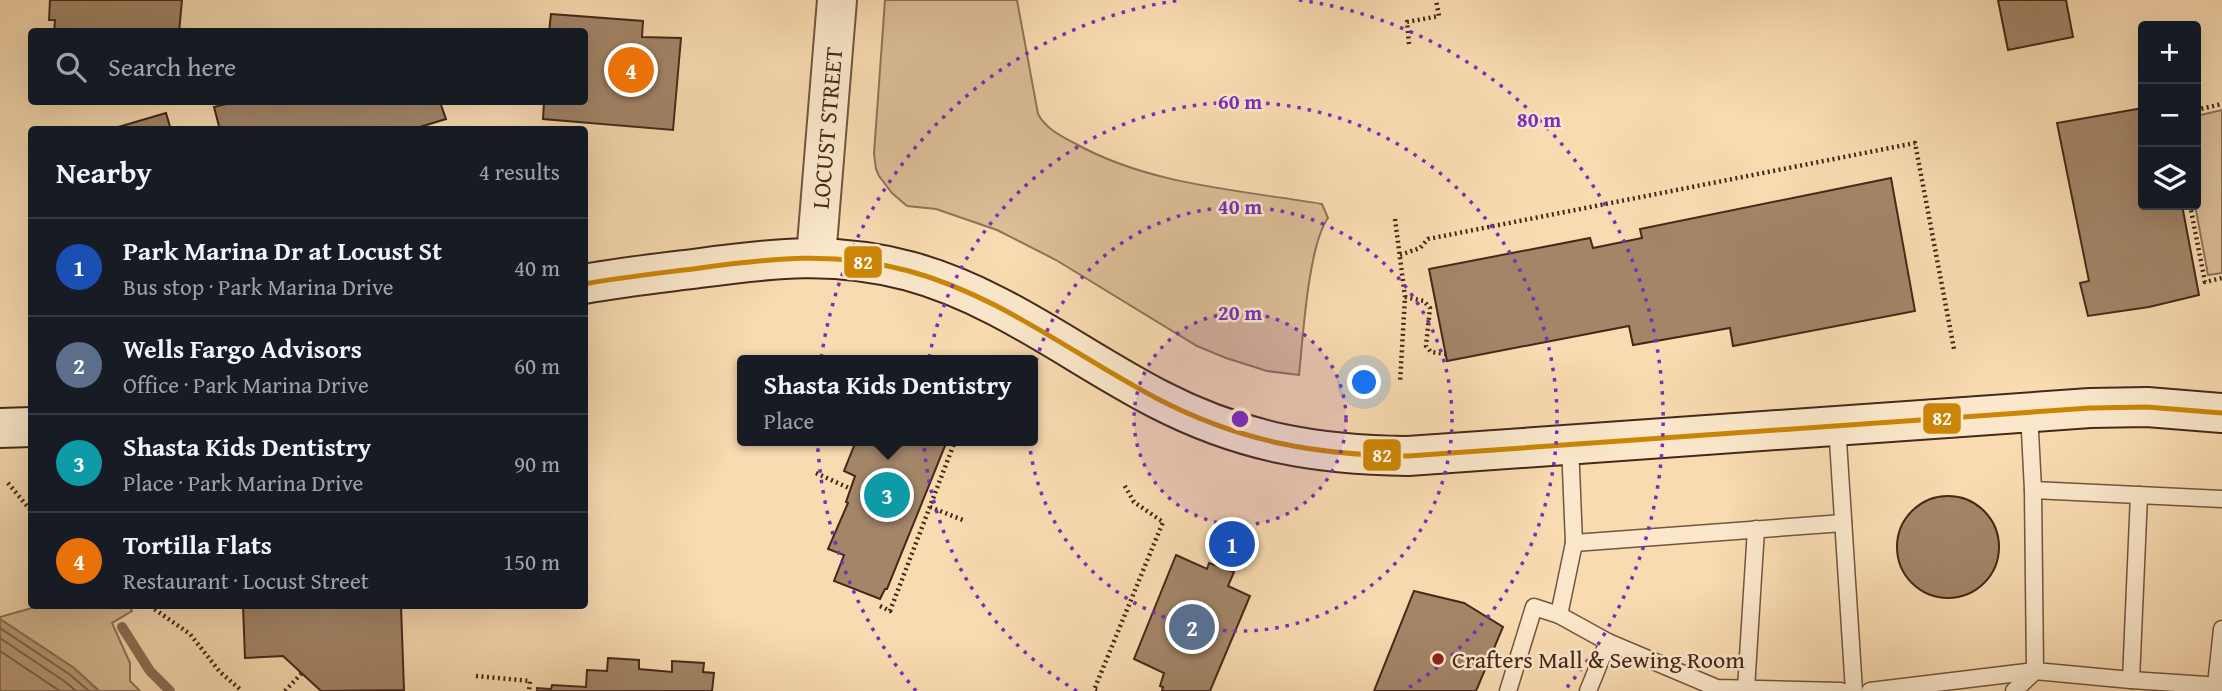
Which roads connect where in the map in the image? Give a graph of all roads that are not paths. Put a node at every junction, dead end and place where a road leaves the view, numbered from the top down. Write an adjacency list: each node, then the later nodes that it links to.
1 (837, 0): 2 (main road, LOCUST STREET)
2 (816, 257): 3 (main road); 9 (main road)
3 (588, 283)
4 (2029, 412): 5 (main road); 6 (main road); 10 (lane)
5 (2222, 413)
6 (1837, 425): 9 (main road); 13 (lane)
7 (28, 427): 8 (main road)
8 (0, 428)
9 (1570, 444): 15 (lane)
10 (2033, 490): 11 (lane); 19 (lane)
11 (2139, 495): 12 (lane); 20 (lane)
12 (2222, 499)
13 (1843, 523): 14 (lane); 26 (lane)
14 (1756, 529): 15 (lane); 22 (lane)
15 (1574, 543): 16 (lane)
16 (1559, 615): 18 (lane); 23 (lane)
17 (2222, 629): 21 (lane)
18 (1608, 642): 22 (lane); 24 (lane)
19 (2035, 671): 20 (lane); 27 (lane); 28 (lane)
20 (2131, 680): 21 (lane)
21 (2219, 685)
22 (1746, 689): 25 (lane)
23 (1508, 691)
24 (1588, 691)
25 (1841, 691)
26 (1854, 691)
27 (1879, 691)
28 (2014, 691)

